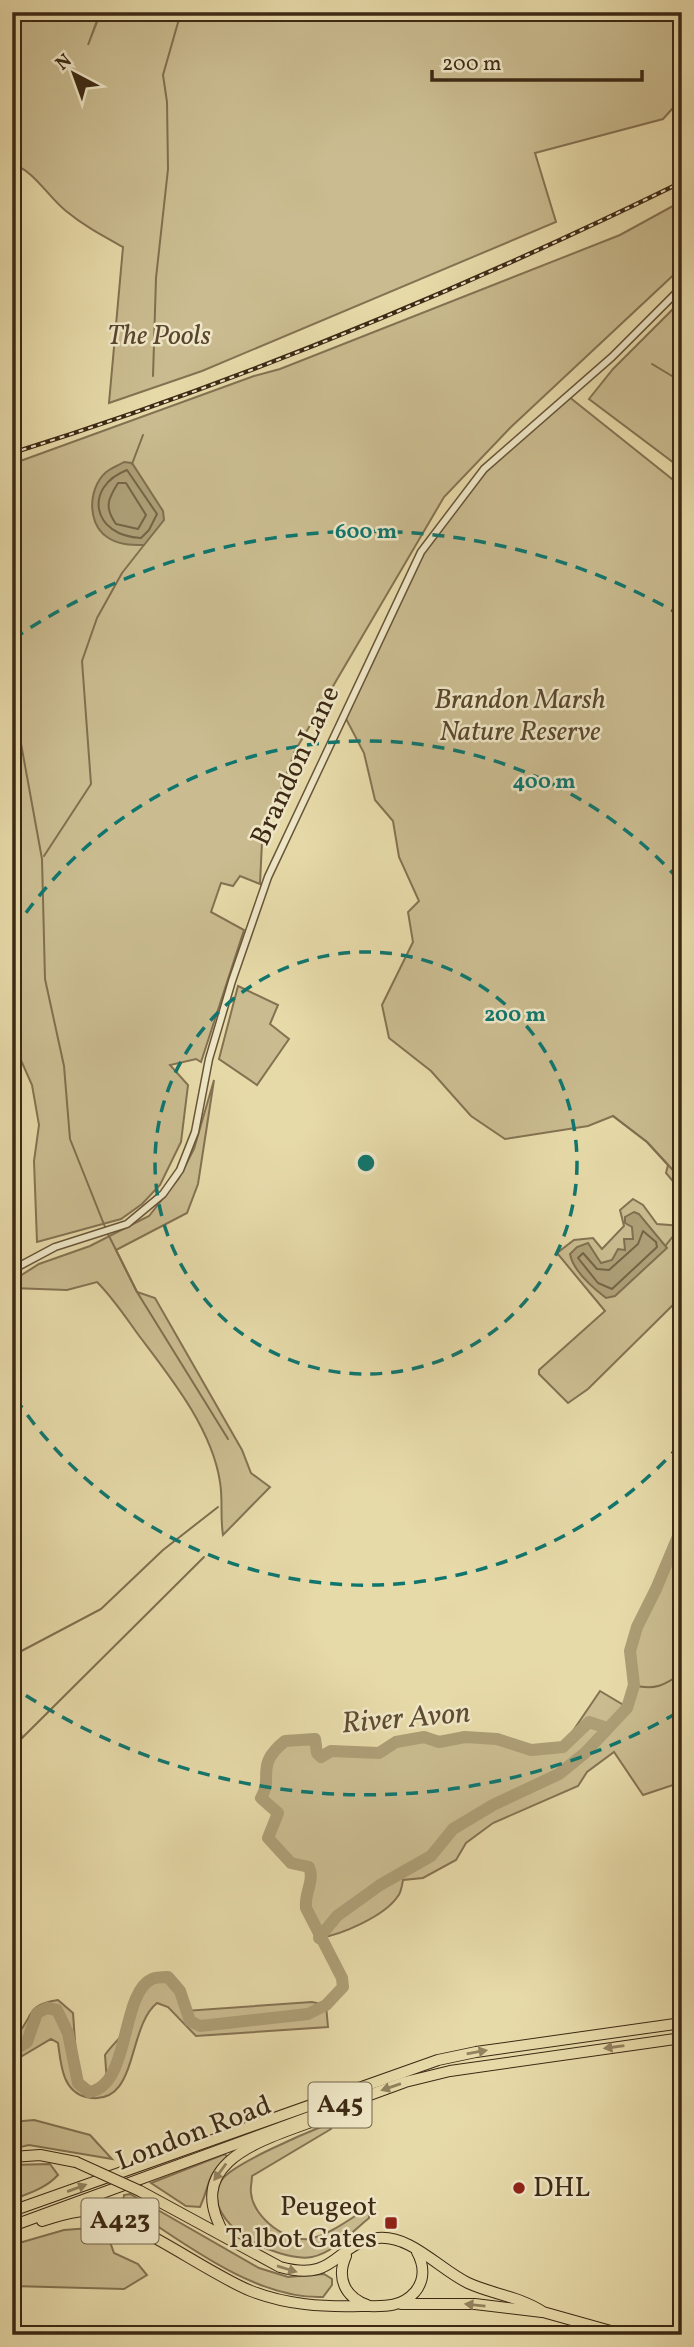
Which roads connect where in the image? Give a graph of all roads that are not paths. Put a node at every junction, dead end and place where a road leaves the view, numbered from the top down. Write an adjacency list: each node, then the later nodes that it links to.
1 (682, 287): 2 (street, Brandon Lane)
2 (12, 1270)
3 (682, 2023): 7 (highway, London Road / A45, one-way to 3)
4 (682, 2038): 5 (highway, London Road / A45, one-way to 5)
5 (366, 2096): 8 (highway, London Road / A45); 10 (highway, one-way to 10)
6 (12, 2157): 10 (highway, A423, bridge)
7 (12, 2211)
8 (12, 2226)
9 (12, 2231): 14 (highway, A423)
10 (226, 2237): 12 (highway, A423, one-way to 12)
11 (414, 2249): 12 (highway); 13 (highway); 15 (highway)
12 (350, 2251): 14 (highway)
13 (399, 2304): 14 (highway); 15 (highway, one-way to 13)
14 (371, 2306)
15 (543, 2312): 16 (highway)
16 (625, 2335)

